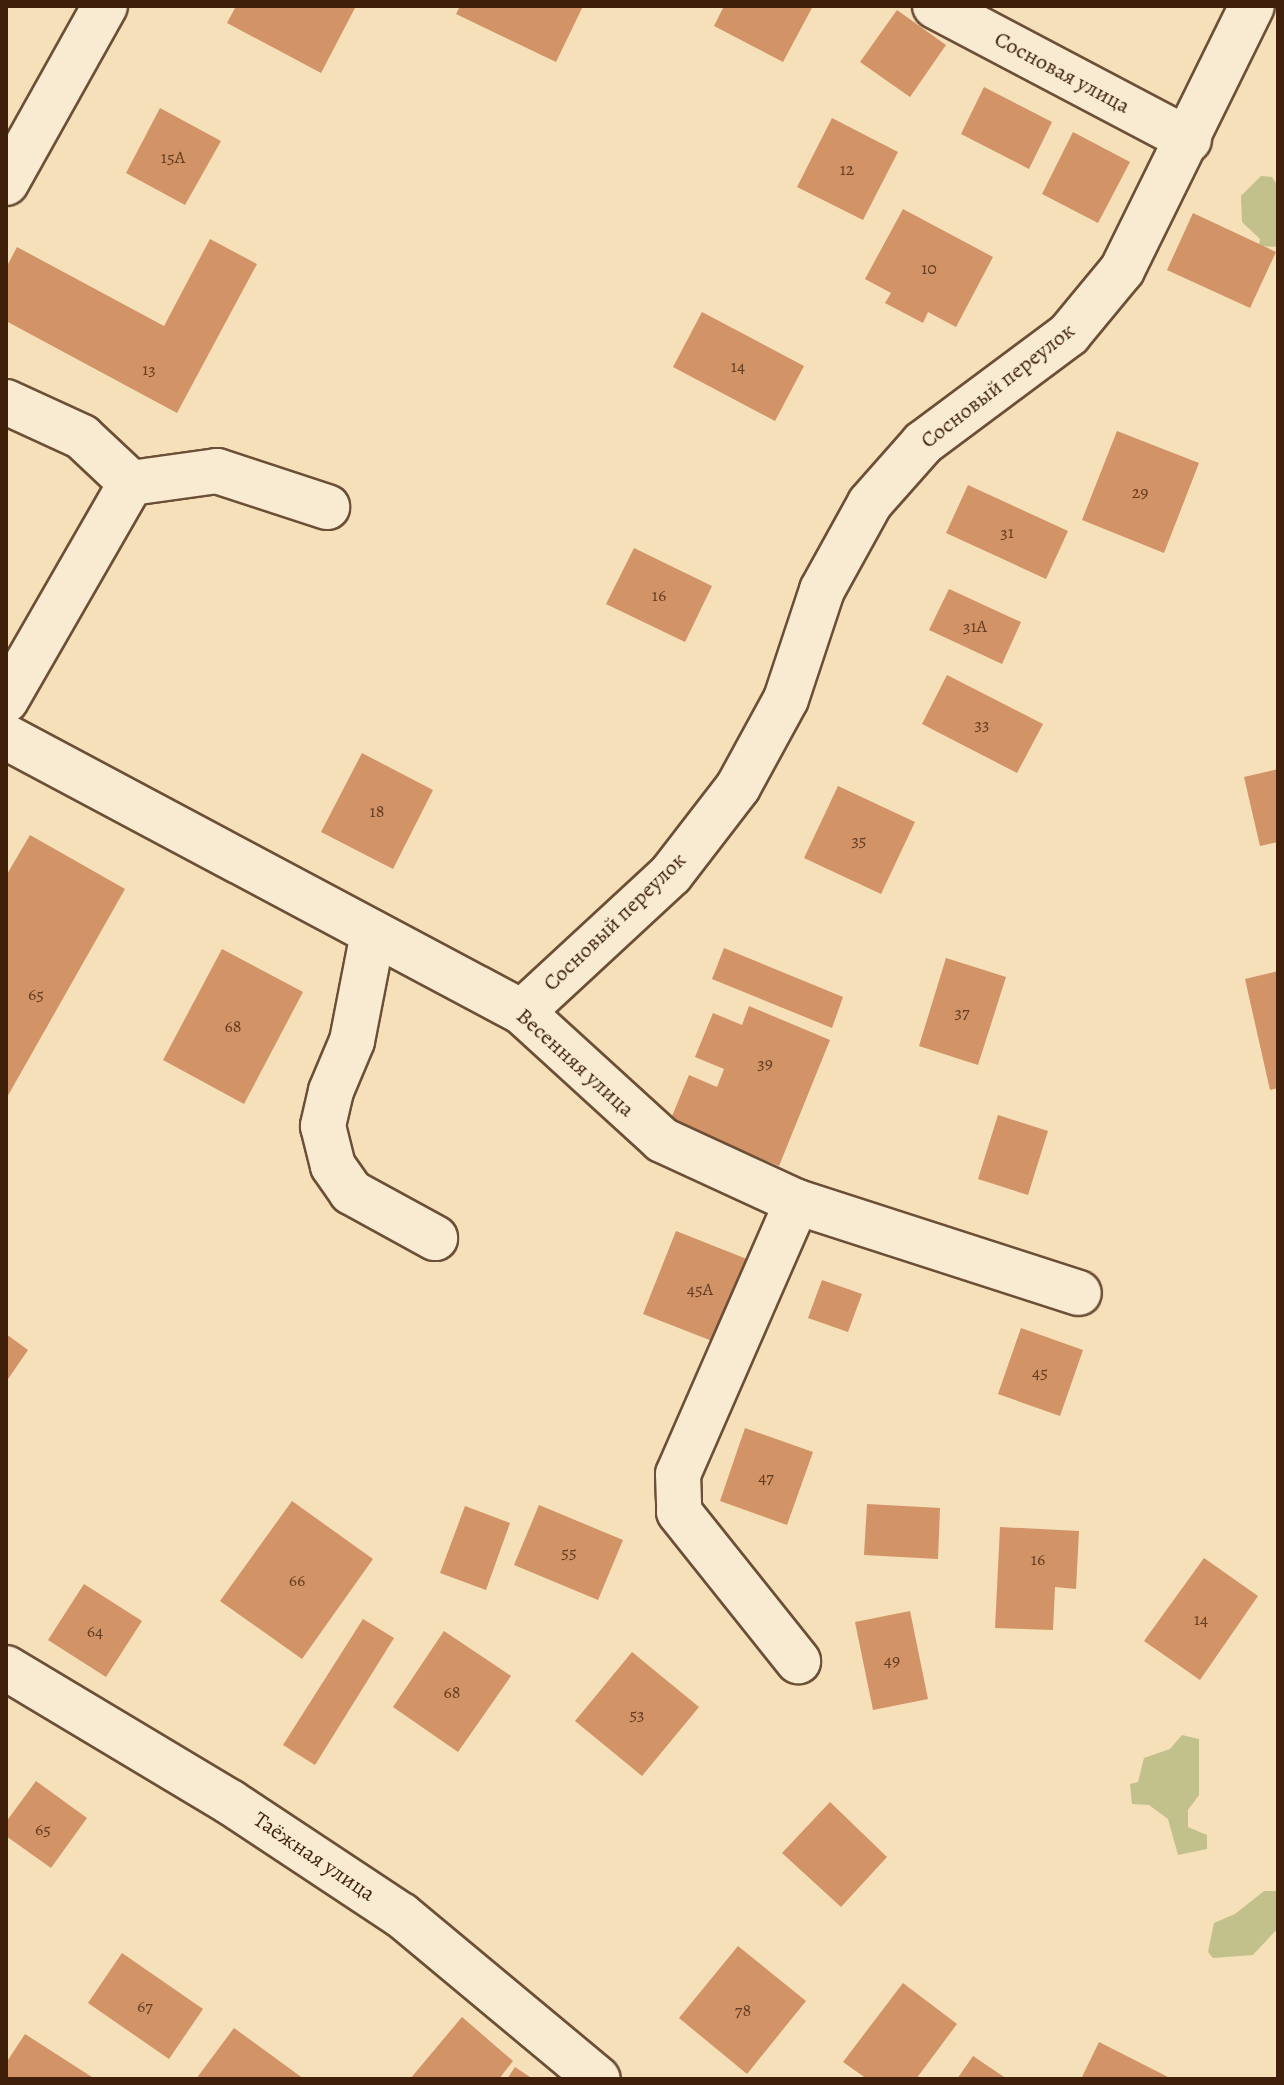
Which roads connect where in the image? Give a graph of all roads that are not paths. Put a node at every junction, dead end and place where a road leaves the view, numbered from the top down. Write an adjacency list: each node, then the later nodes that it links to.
1 (105, 6): 5 (street)
2 (935, 6): 4 (street, Сосновая улица)
3 (1252, 6): 4 (street, Сосновый переулок)
4 (1189, 140): 12 (street, Сосновый переулок)
5 (6, 183)
6 (6, 402): 7 (street)
7 (131, 483): 8 (street); 9 (street)
8 (327, 507)
9 (6, 700)
10 (6, 737): 11 (street, Весенняя улица)
11 (373, 933): 12 (street, Весенняя улица); 14 (street)
12 (522, 1012): 13 (street, Весенняя улица)
13 (797, 1202): 15 (street, Весенняя улица); 16 (street)
14 (435, 1238)
15 (1079, 1293)
16 (798, 1661)
17 (6, 1668): 18 (street, Таёжная улица)
18 (598, 2079)

